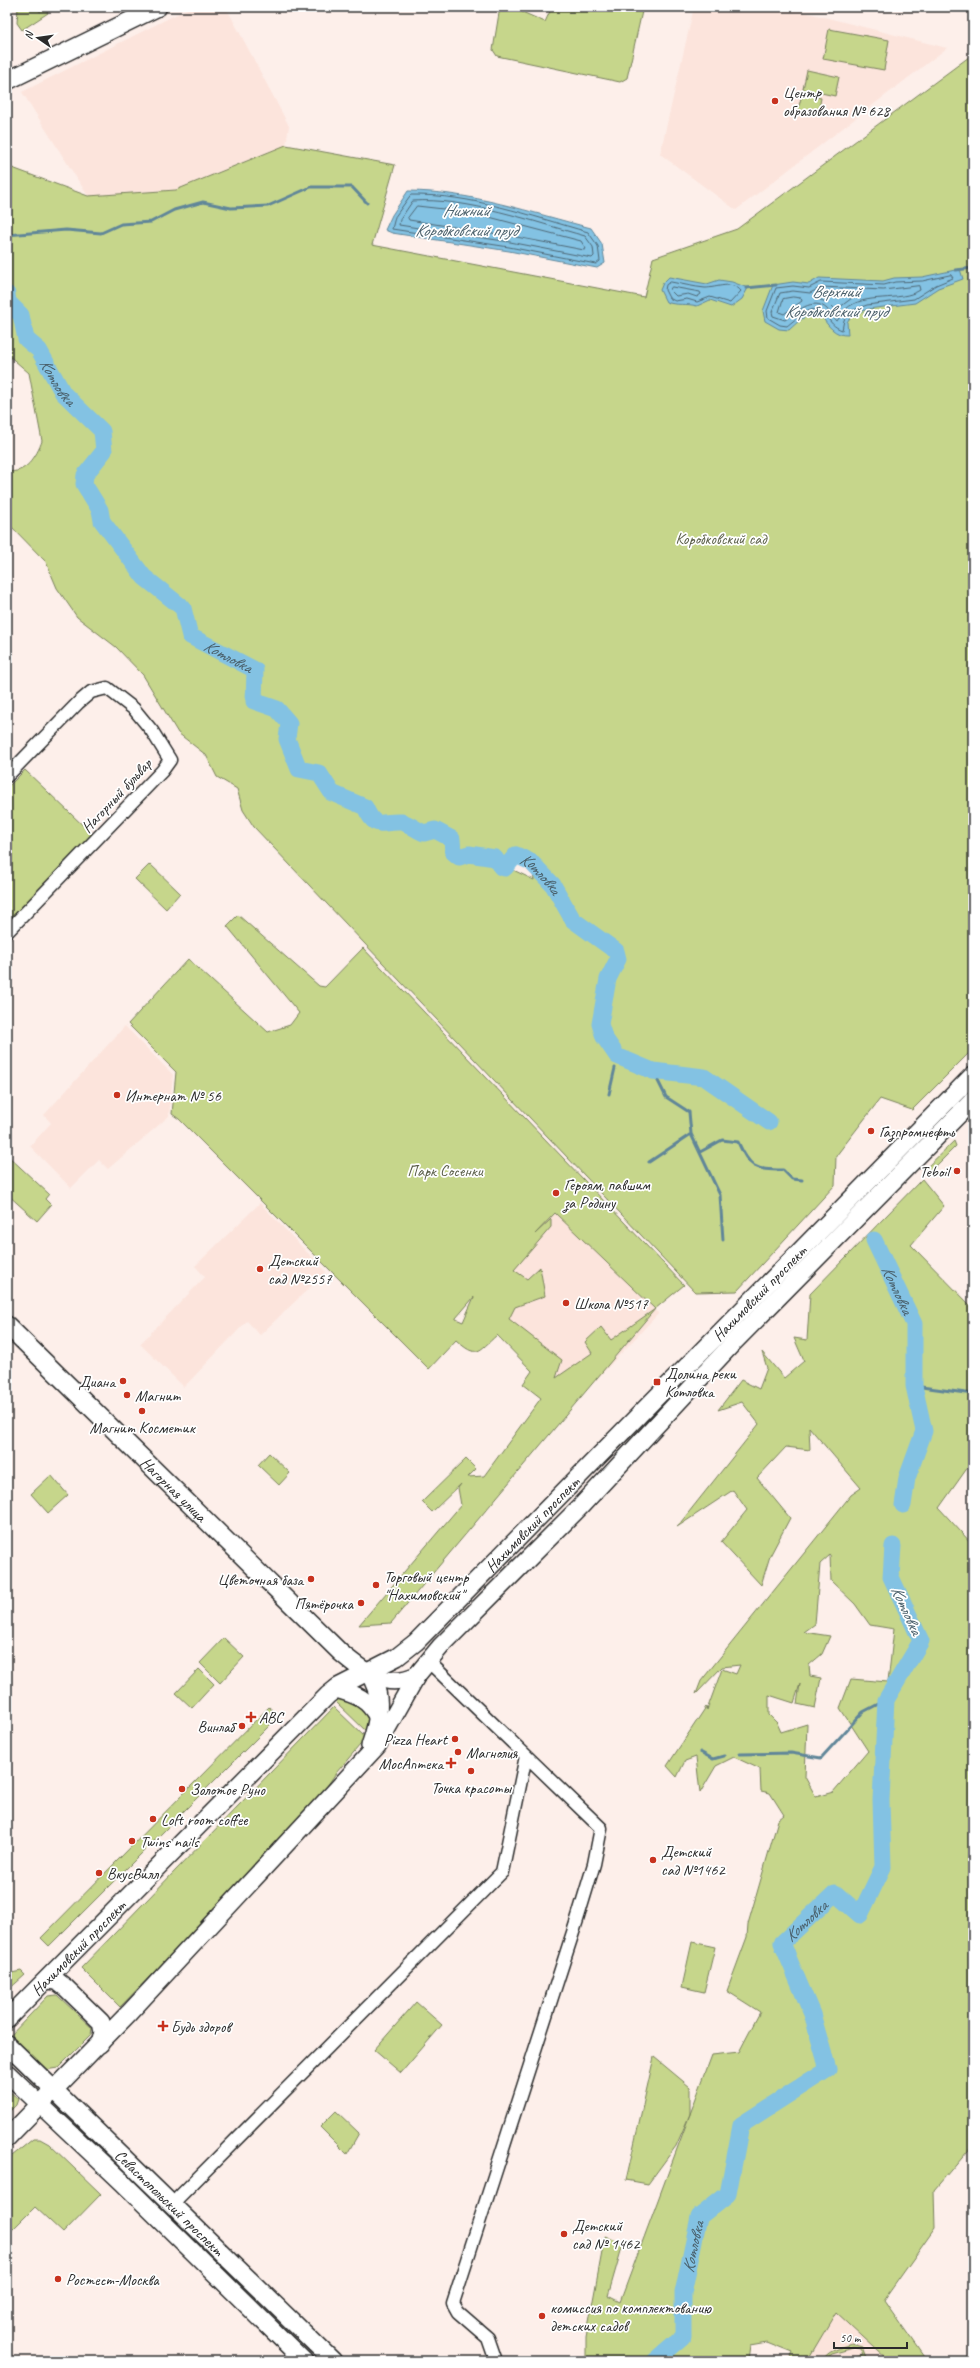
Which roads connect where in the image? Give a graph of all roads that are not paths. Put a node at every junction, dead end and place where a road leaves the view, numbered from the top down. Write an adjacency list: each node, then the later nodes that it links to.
1 (158, 7): 2 (main road)
2 (7, 81)
3 (7, 776): 4 (street, Нагорный бульвар)
4 (7, 932)
5 (973, 1075): 8 (main road, Нахимовский проспект)
6 (973, 1100): 10 (main road, Нахимовский проспект)
7 (7, 1325): 9 (main road, Нагорная улица)
8 (403, 1652): 9 (main road); 11 (main road, Нахимовский проспект)
9 (341, 1653): 11 (main road, Нагорная улица); 13 (main road)
10 (428, 1661): 12 (main road, Нахимовский проспект); 15 (street)
11 (368, 1673): 12 (main road, Нагорная улица); 13 (main road, Нахимовский проспект); 14 (main road, Нагорная улица)
12 (417, 1675): 16 (main road, Нахимовский проспект)
13 (337, 1688): 14 (main road); 17 (main road, Нахимовский проспект)
14 (378, 1718): 16 (main road, Нахимовский проспект)
15 (526, 1756): 27 (street); 30 (street)
16 (366, 1759): 20 (main road, Нахимовский проспект)
17 (68, 1959): 18 (main road, Нахимовский проспект); 20 (main road)
18 (48, 1980): 19 (main road, Нахимовский проспект); 22 (main road)
19 (7, 2019)
20 (124, 2019): 22 (main road, Нахимовский проспект)
21 (7, 2044): 24 (main road, Севастопольский проспект)
22 (100, 2044): 24 (main road, Нахимовский проспект)
23 (7, 2073): 25 (main road, Севастопольский проспект)
24 (56, 2090): 25 (main road, Нахимовский проспект); 27 (main road, Севастопольский проспект)
25 (41, 2105): 26 (main road, Нахимовский проспект); 28 (main road, Севастопольский проспект)
26 (7, 2138)
27 (173, 2205): 29 (main road, Севастопольский проспект)
28 (304, 2361)
29 (333, 2361)
30 (496, 2361)

